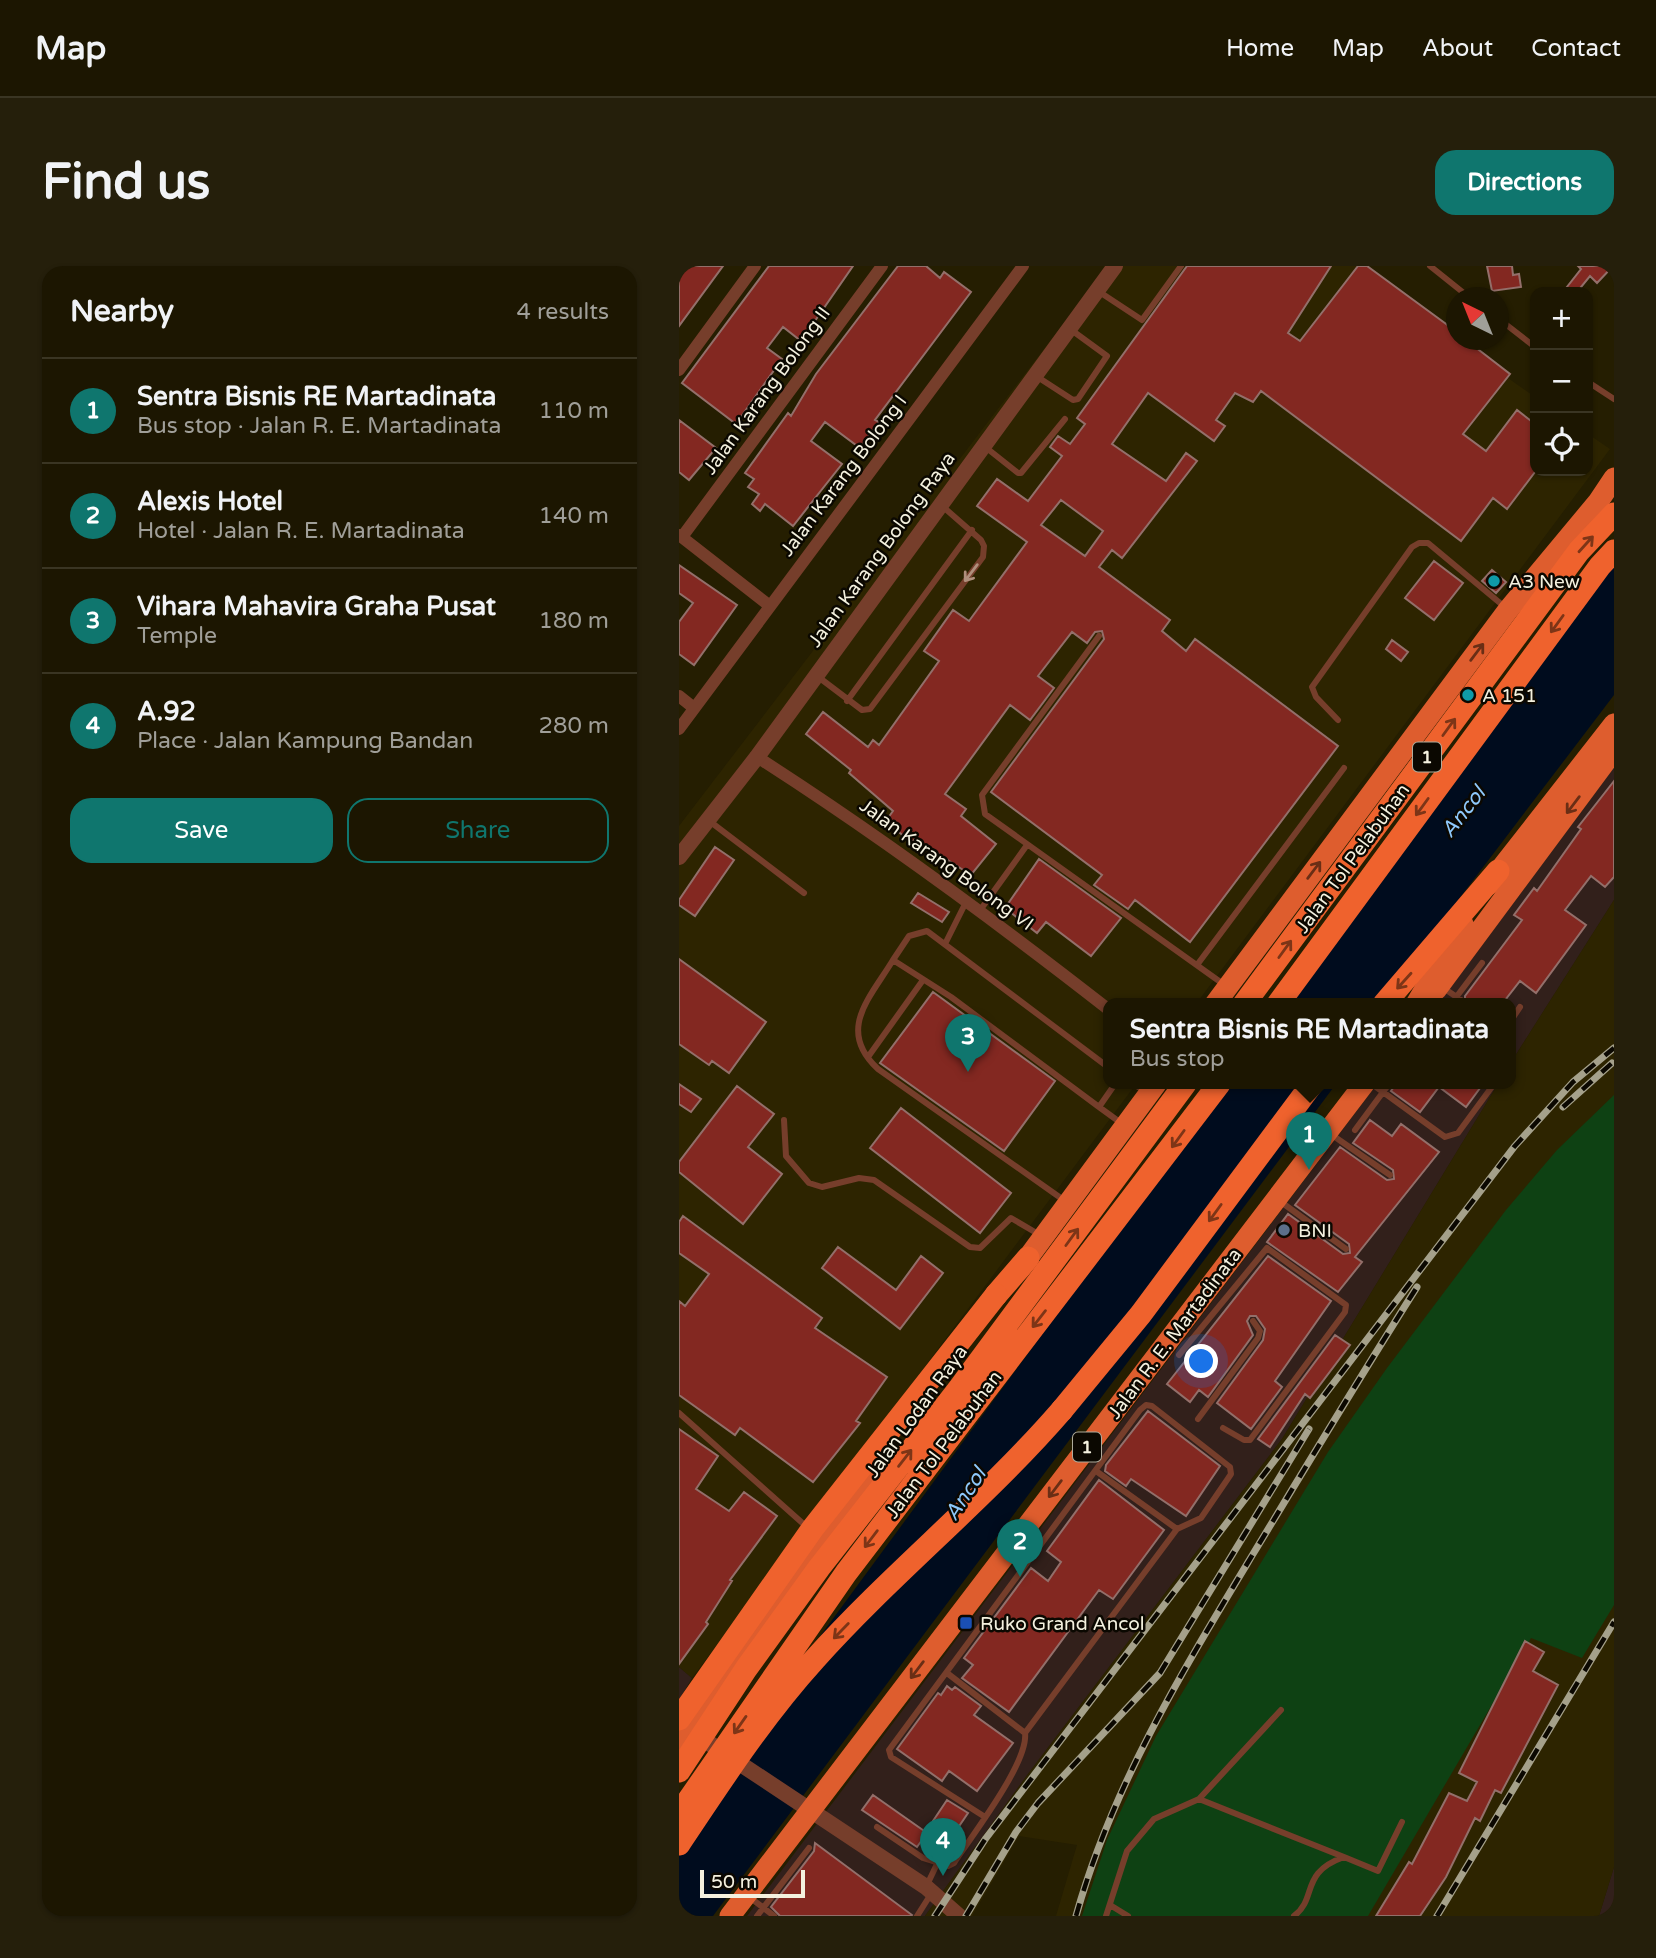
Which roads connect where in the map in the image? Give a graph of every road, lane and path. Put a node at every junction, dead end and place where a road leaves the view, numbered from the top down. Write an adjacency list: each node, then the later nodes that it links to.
1 (755, 266): 12 (street)
2 (882, 266): 23 (street, Jalan Karang Bolong II)
3 (1023, 266): 25 (street, Jalan Karang Bolong I)
4 (1115, 266): 8 (street, Jalan Karang Bolong Raya)
5 (1181, 266): 8 (lane)
6 (1430, 266): 7 (lane)
7 (1456, 287)
8 (1097, 290): 10 (street, Jalan Karang Bolong Raya)
9 (1509, 327): 11 (lane)
10 (1069, 328): 13 (street, Jalan Karang Bolong Raya); 13 (lane)
11 (1530, 343)
12 (679, 370)
13 (1035, 375): 17 (street, Jalan Karang Bolong Raya)
14 (1593, 385): 15 (lane)
15 (1614, 399)
16 (1065, 419): 17 (lane)
17 (983, 445): 20 (street, Jalan Karang Bolong Raya)
18 (1614, 478): 21 (highway, 1)
19 (1614, 487): 21 (highway)
20 (939, 504): 22 (lane); 28 (street, Jalan Karang Bolong Raya)
21 (1606, 508): 26 (highway, 1); 51 (highway, Jalan Tol Pelabuhan / 1, one-way to 21)
22 (972, 530): 30 (lane); 30 (lane, one-way to 30)
23 (680, 536): 25 (street)
24 (1614, 551): 52 (highway, Jalan Tol Pelabuhan / 1, one-way to 52)
25 (770, 606): 31 (street, Jalan Karang Bolong I)
26 (1509, 610): 32 (lane); 49 (highway, 1, one-way to 26)
27 (1099, 636): 38 (lane)
28 (815, 675): 30 (lane); 35 (street, Jalan Karang Bolong Raya)
29 (679, 696): 31 (street)
30 (847, 701)
31 (694, 708): 33 (street, Jalan Karang Bolong I)
32 (1338, 720)
33 (679, 729)
34 (1612, 735): 40 (highway); 50 (highway, one-way to 50)
35 (757, 757): 37 (street, Jalan Karang Bolong Raya); 42 (street, Jalan Karang Bolong VI)
36 (1344, 768): 47 (lane)
37 (706, 819): 39 (street, Jalan Karang Bolong Raya); 41 (lane)
38 (1027, 845): 43 (lane); 47 (lane)
39 (679, 857)
40 (1498, 871): 53 (highway, one-way to 53); 54 (highway)
41 (804, 893)
42 (968, 900): 43 (street, Jalan Karang Bolong VI); 44 (lane)
43 (981, 909): 55 (street, Jalan Karang Bolong VI)
44 (945, 944): 45 (lane); 59 (lane)
45 (893, 960): 48 (lane); 58 (lane)
46 (1482, 964): 50 (lane)
47 (1197, 965): 49 (lane)
48 (923, 980): 58 (lane); 69 (lane)
49 (1221, 995)
50 (1452, 997)
51 (1248, 998)
52 (1282, 998)
53 (1389, 998)
54 (1419, 998)
55 (1103, 1005)
56 (1521, 1007): 57 (lane)
57 (1516, 1014)
58 (868, 1057): 76 (lane)
59 (1103, 1064)
60 (1112, 1089): 69 (lane)
61 (1145, 1089): 71 (highway, Jalan Lodan Raya)
62 (1181, 1089): 95 (highway, Jalan Tol Pelabuhan, one-way to 62, bridge)
63 (1215, 1089): 98 (highway, Jalan Tol Pelabuhan, one-way to 98, bridge)
64 (1308, 1089): 102 (highway, one-way to 102, bridge)
65 (1373, 1089): 73 (highway, Jalan R. E. Martadinata / 1)
66 (1374, 1089): 72 (lane)
67 (1375, 1089): 68 (lane)
68 (1490, 1089)
69 (1099, 1107): 71 (lane)
70 (784, 1120): 77 (lane)
71 (1125, 1126): 76 (highway, Jalan Lodan Raya)
72 (1355, 1129)
73 (1327, 1132): 74 (lane); 75 (highway, Jalan R. E. Martadinata / 1)
74 (1390, 1175)
75 (1277, 1199): 78 (lane); 80 (highway, Jalan R. E. Martadinata / 1)
76 (1069, 1204): 77 (highway, Jalan Lodan Raya)
77 (1044, 1238): 79 (highway, Jalan Lodan Raya)
78 (1346, 1249)
79 (1028, 1258): 88 (highway, Jalan Lodan Raya); 93 (highway, bridge)
80 (1196, 1319): 82 (lane); 85 (lane); 89 (highway, Jalan R. E. Martadinata / 1, one-way to 89)
81 (1253, 1321): 84 (lane)
82 (1179, 1355)
83 (679, 1413): 88 (lane)
84 (1198, 1419)
85 (1223, 1428)
86 (1096, 1471): 87 (lane); 87 (lane); 90 (lane)
87 (1177, 1529): 94 (lane)
88 (821, 1540): 93 (highway, Jalan Lodan Raya)
89 (1016, 1541): 90 (lane); 97 (highway, Jalan R. E. Martadinata / 1, one-way to 97)
90 (1035, 1552): 91 (lane)
91 (947, 1673): 94 (lane); 99 (lane)
92 (1281, 1710): 96 (lane)
93 (684, 1729): 97 (street)
94 (1025, 1733): 99 (lane)
95 (679, 1771)
96 (1199, 1800): 104 (lane); 108 (lane)
97 (807, 1806): 106 (street); 107 (highway, Jalan R. E. Martadinata / 1)
98 (679, 1814)
99 (985, 1817): 105 (lane)
100 (1402, 1822): 104 (lane)
101 (877, 1827): 105 (lane)
102 (679, 1844)
103 (809, 1848): 109 (lane)
104 (1344, 1857): 117 (lane)
105 (937, 1864): 106 (lane)
106 (929, 1889): 113 (lane); 114 (street)
107 (745, 1895): 109 (lane); 110 (highway, Jalan R. E. Martadinata / 1)
108 (1110, 1905): 115 (lane); 116 (lane)
109 (763, 1908): 111 (lane); 112 (lane)
110 (730, 1916)
111 (757, 1916)
112 (774, 1916)
113 (917, 1916)
114 (959, 1916)
115 (1105, 1916)
116 (1128, 1916)
117 (1294, 1916)

